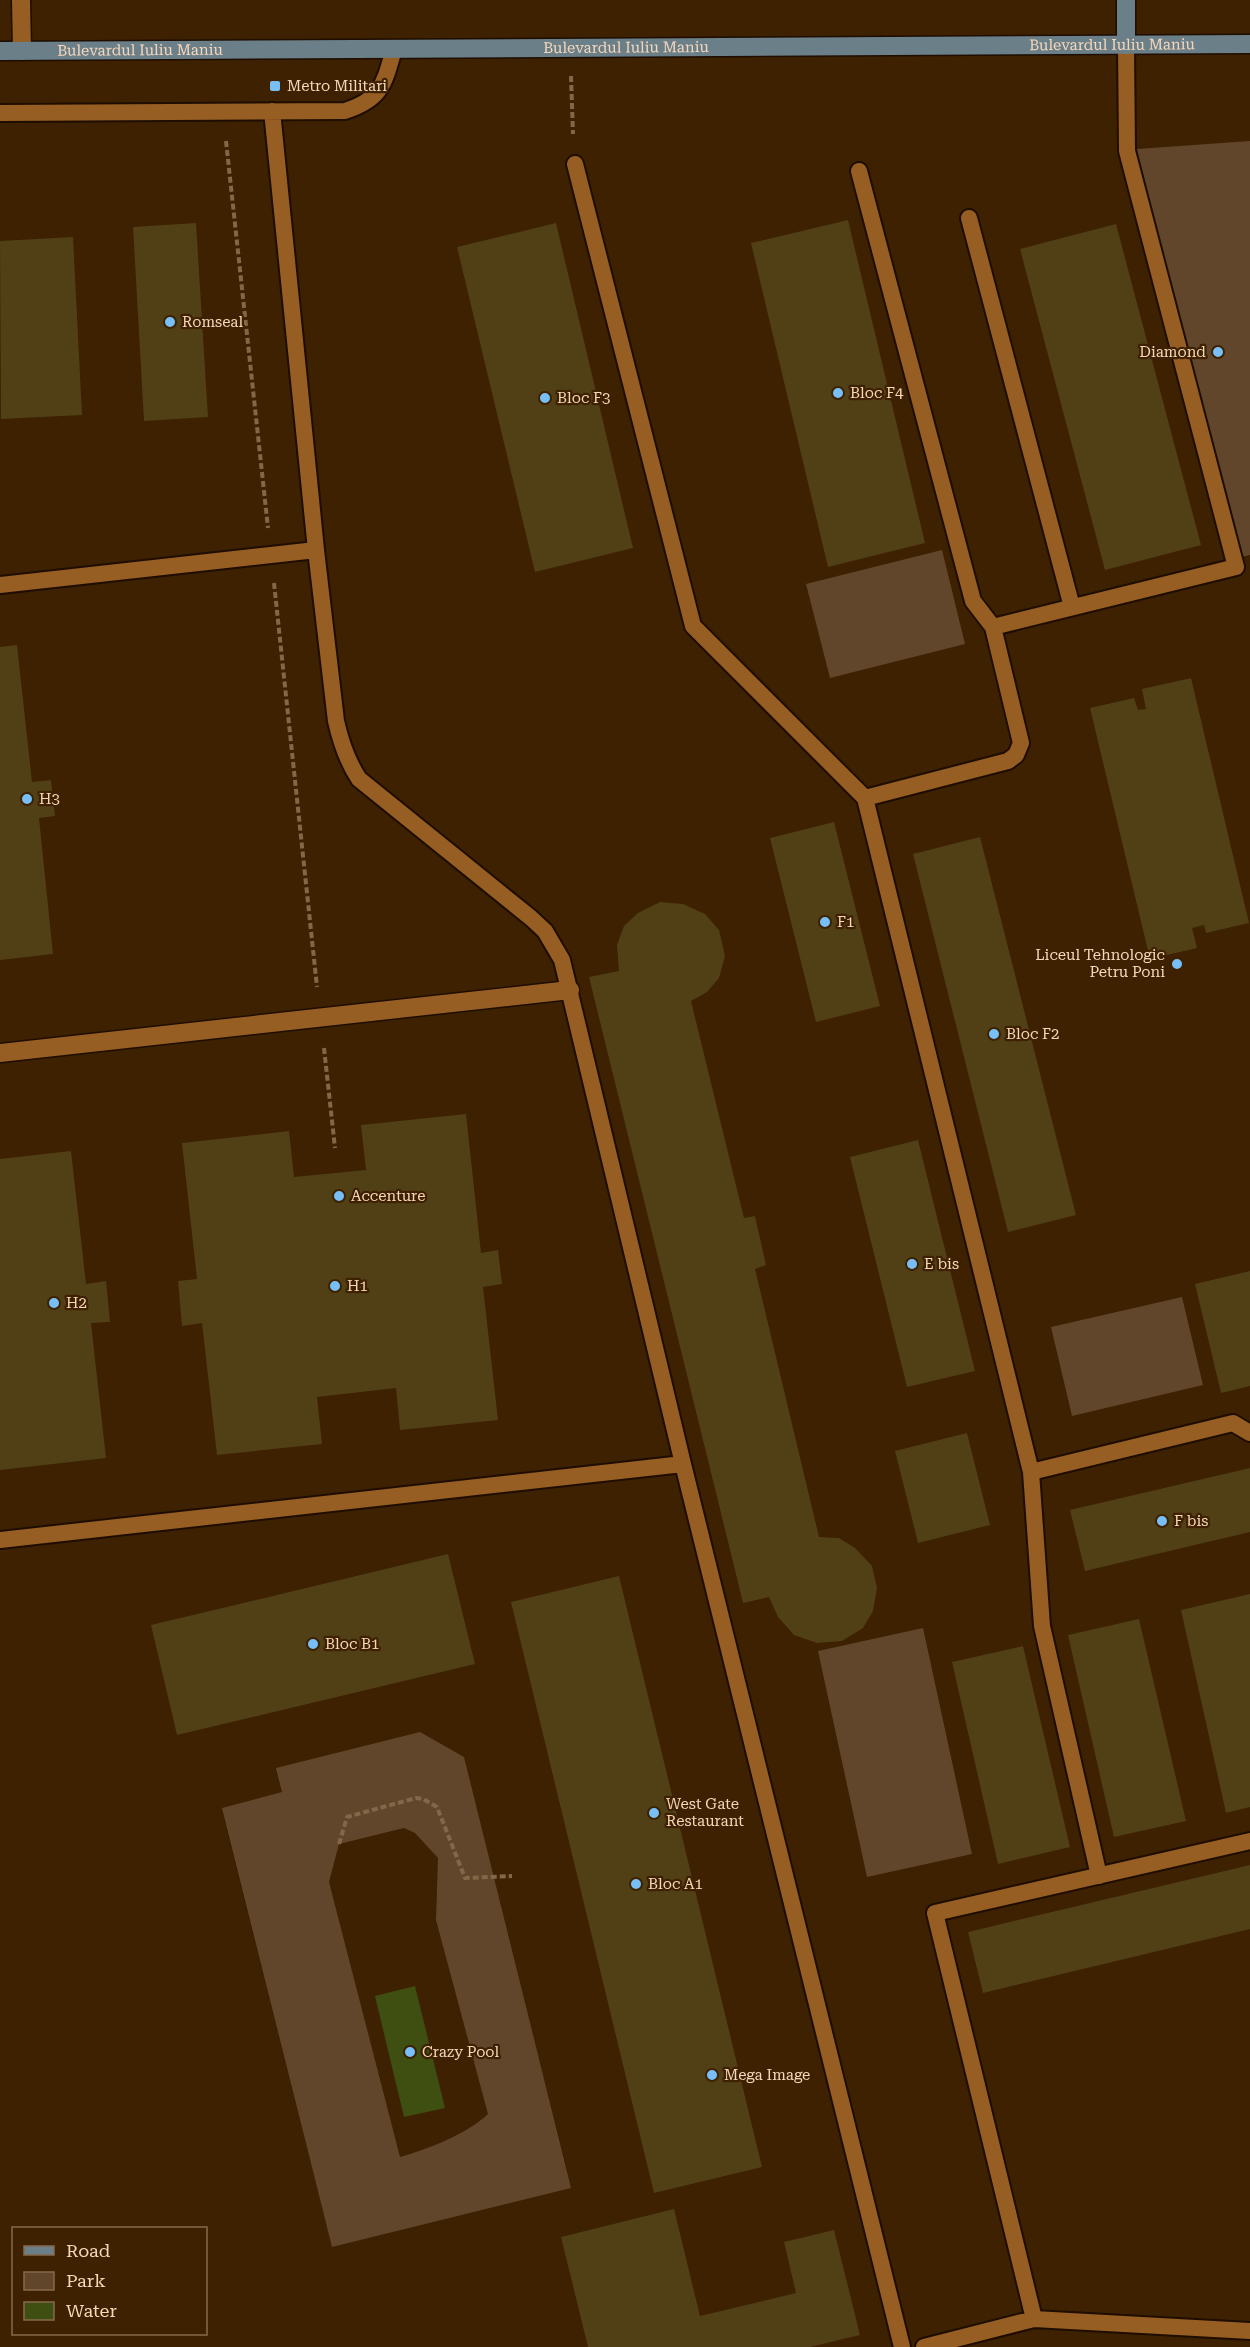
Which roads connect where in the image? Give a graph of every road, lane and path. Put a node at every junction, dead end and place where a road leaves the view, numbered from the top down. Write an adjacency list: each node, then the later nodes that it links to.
1 (21, 0): 8 (street)
2 (1126, 0): 4 (main road)
3 (1250, 44): 4 (main road, Bulevardul Iuliu Maniu)
4 (1126, 45): 5 (main road, Bulevardul Iuliu Maniu); 16 (lane)
5 (569, 48): 6 (main road, Bulevardul Iuliu Maniu); 11 (path)
6 (394, 49): 8 (main road, Bulevardul Iuliu Maniu); 9 (lane)
7 (0, 51): 8 (main road, Bulevardul Iuliu Maniu)
8 (22, 51)
9 (272, 111): 10 (lane); 14 (lane)
10 (0, 113)
11 (575, 164): 18 (lane)
12 (859, 171): 17 (lane)
13 (969, 218): 16 (lane)
14 (316, 550): 15 (lane); 19 (lane)
15 (0, 585)
16 (1072, 607): 17 (lane)
17 (993, 627): 18 (lane)
18 (865, 798): 25 (lane)
19 (570, 990): 20 (street); 24 (lane)
20 (320, 1017): 21 (street); 22 (path)
21 (0, 1053)
22 (334, 1148)
23 (1250, 1433): 25 (lane)
24 (683, 1464): 26 (lane); 33 (lane)
25 (1030, 1473): 30 (lane)
26 (0, 1540)
27 (1250, 1841): 30 (lane)
28 (339, 1844): 29 (path)
29 (512, 1876)
30 (1099, 1876): 31 (lane)
31 (1034, 2319): 32 (lane); 34 (lane)
32 (1250, 2331)
33 (899, 2342)
34 (924, 2347)

